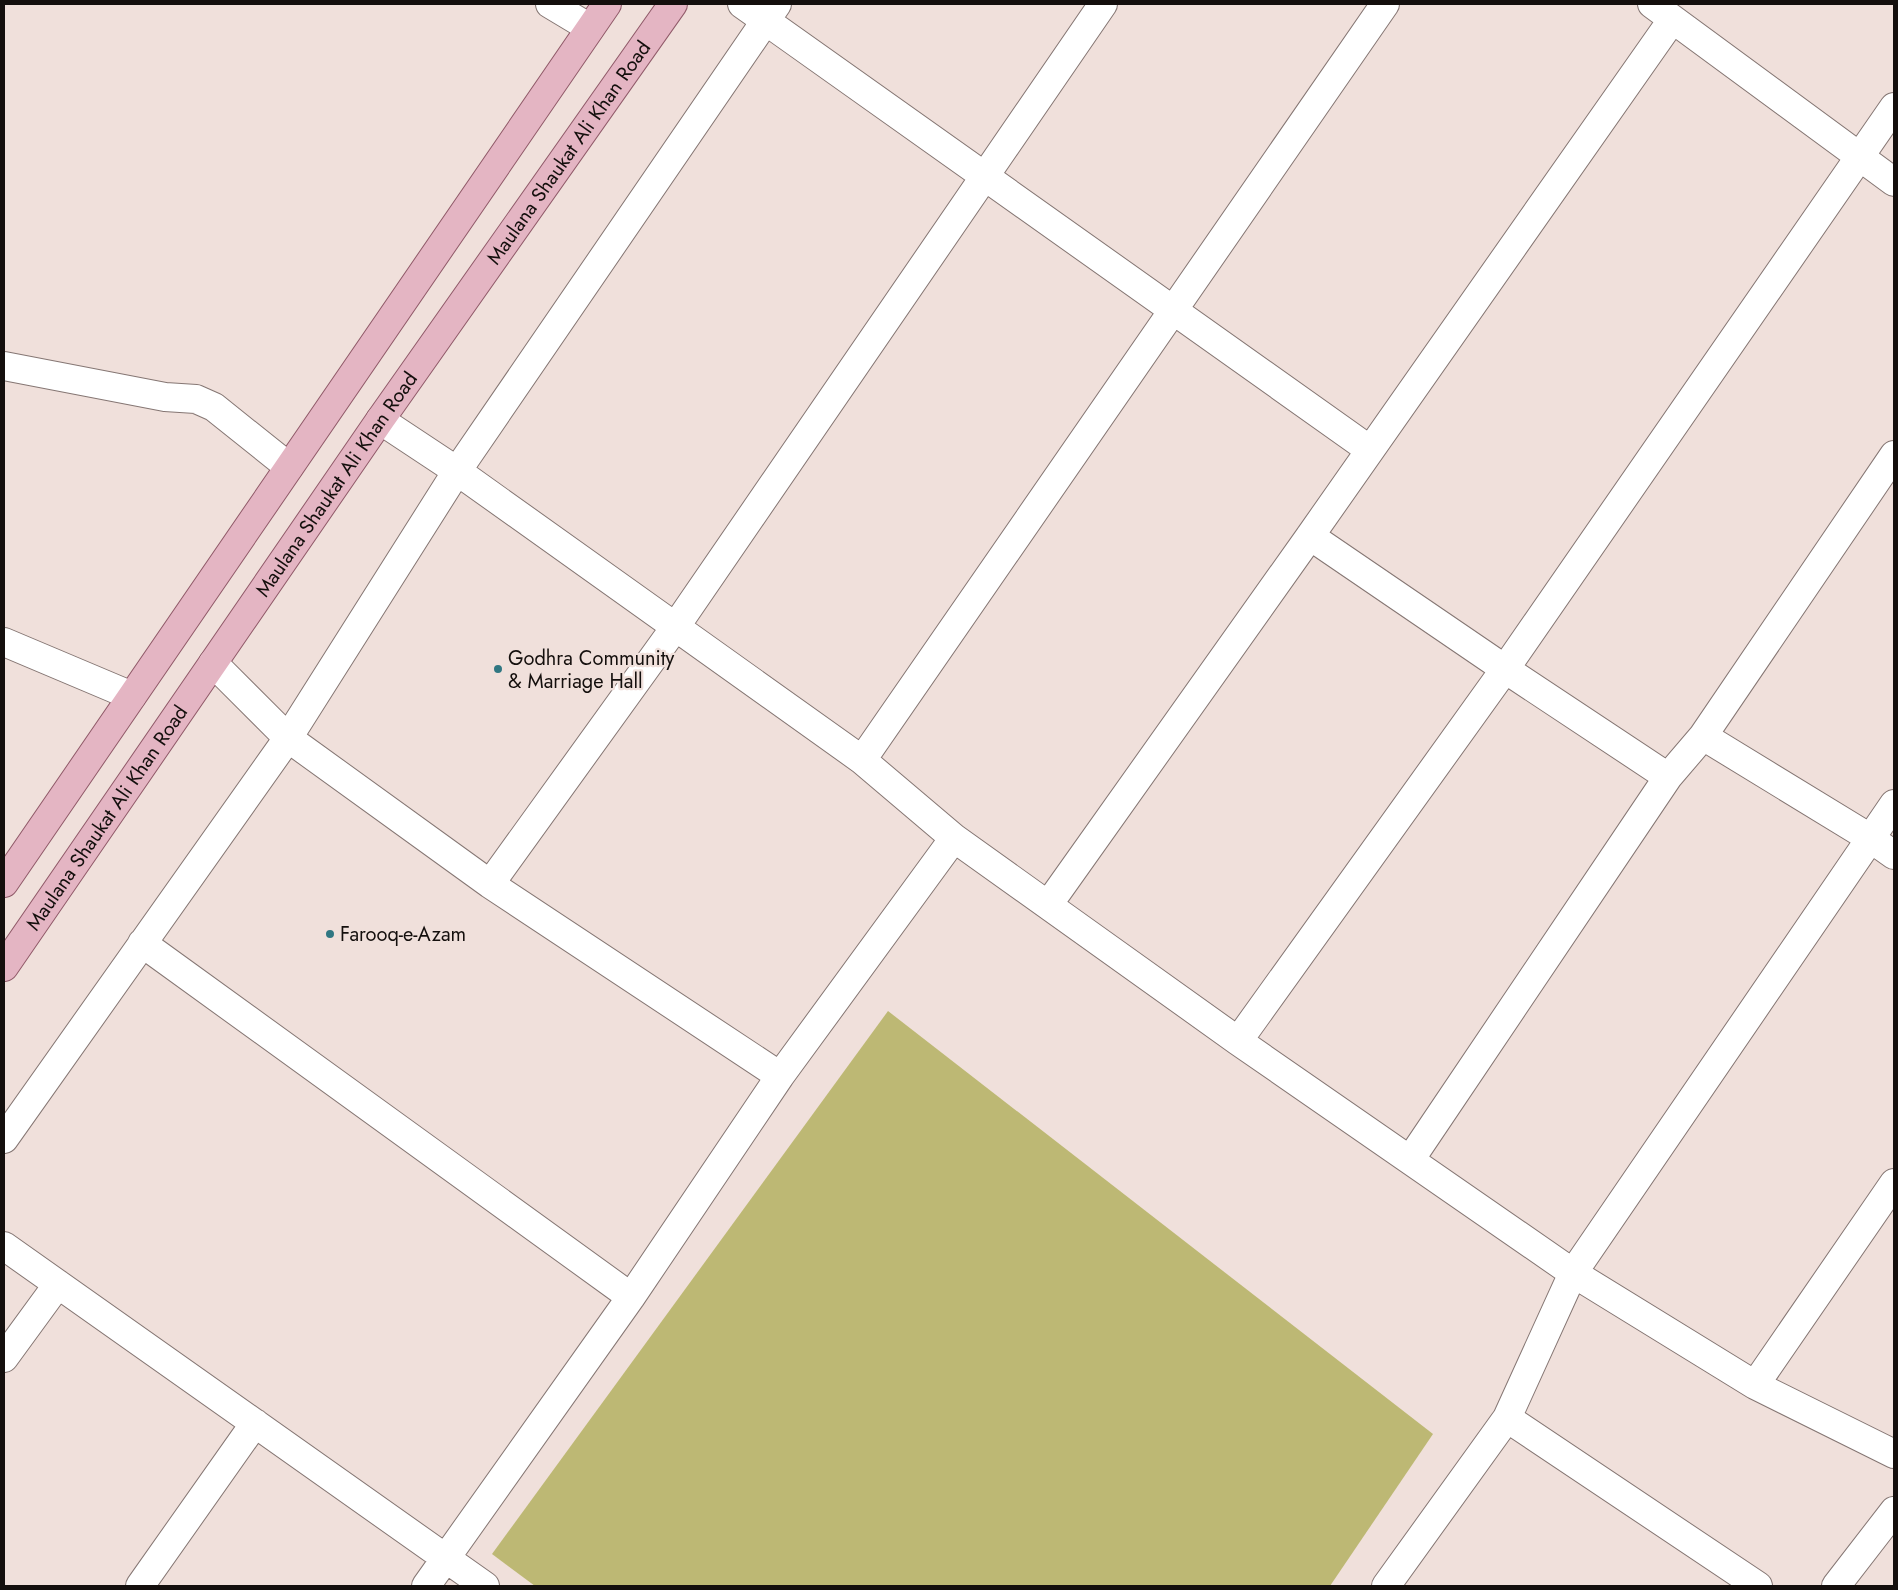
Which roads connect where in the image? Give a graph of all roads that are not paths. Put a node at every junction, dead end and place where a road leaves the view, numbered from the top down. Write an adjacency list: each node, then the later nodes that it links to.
1 (550, 4): 9 (street)
2 (607, 4): 9 (main road)
3 (673, 4): 16 (main road, Maulana Shaukat Ali Khan Road)
4 (742, 4): 8 (street)
5 (1103, 4): 12 (street)
6 (1385, 4): 14 (street)
7 (1665, 10): 11 (street); 17 (street)
8 (771, 12): 12 (street); 20 (street)
9 (590, 28): 19 (main road)
10 (1894, 107): 11 (street)
11 (1860, 155): 13 (street); 25 (street)
12 (986, 177): 14 (street); 22 (street)
13 (1894, 182)
14 (1173, 310): 17 (street); 29 (street)
15 (4, 366): 19 (street)
16 (380, 420): 20 (street); 24 (main road, Maulana Shaukat Ali Khan Road)
17 (1370, 450): 21 (street)
18 (1894, 455): 27 (street)
19 (288, 467): 26 (main road)
20 (457, 470): 22 (street); 28 (street)
21 (1310, 536): 25 (street); 37 (street)
22 (676, 626): 29 (street); 36 (street)
23 (4, 642): 26 (street)
24 (213, 663): 28 (street); 39 (main road, Maulana Shaukat Ali Khan Road)
25 (1505, 669): 30 (street); 40 (street)
26 (132, 696): 35 (main road)
27 (1703, 736): 30 (street); 33 (street)
28 (288, 738): 36 (street); 38 (street)
29 (862, 760): 32 (street)
30 (1668, 777): 43 (street)
31 (1894, 804): 33 (street)
32 (954, 838): 37 (street); 41 (street)
33 (1870, 838): 34 (street); 46 (street)
34 (1894, 855)
35 (4, 883)
36 (490, 884): 41 (street)
37 (1048, 905): 40 (street)
38 (142, 944): 42 (street); 48 (street)
39 (4, 967)
40 (1238, 1041): 43 (street)
41 (780, 1076): 48 (street)
42 (4, 1139)
43 (1410, 1160): 46 (street)
44 (1894, 1183): 50 (street)
45 (4, 1246): 47 (street)
46 (1572, 1273): 50 (street); 51 (street)
47 (58, 1284): 49 (street); 52 (street)
48 (631, 1297): 55 (street)
49 (4, 1358)
50 (1756, 1385): 53 (street)
51 (1507, 1418): 59 (street); 60 (street)
52 (255, 1423): 55 (street); 56 (street)
53 (1894, 1454)
54 (1894, 1511): 61 (street)
55 (446, 1558): 57 (street); 58 (street)
56 (140, 1586)
57 (426, 1586)
58 (485, 1586)
59 (1386, 1586)
60 (1758, 1586)
61 (1836, 1586)

